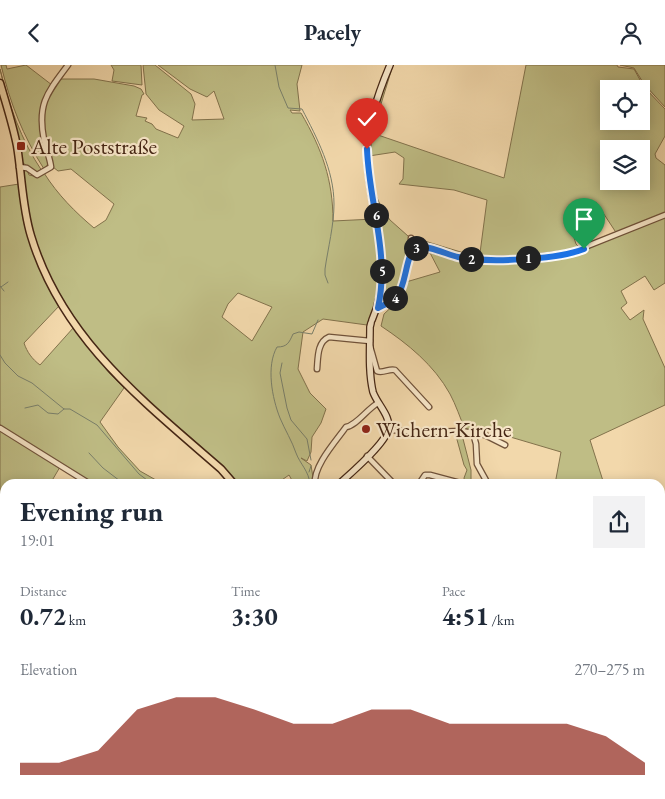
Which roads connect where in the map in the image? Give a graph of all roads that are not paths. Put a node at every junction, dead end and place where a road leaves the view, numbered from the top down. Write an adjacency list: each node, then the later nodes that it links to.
1 (68, 65): 4 (street)
2 (390, 65): 8 (street)
3 (0, 83): 4 (main road)
4 (20, 167): 19 (main road)
5 (665, 215): 7 (street)
6 (411, 238): 7 (street)
7 (411, 252): 8 (street)
8 (378, 308): 9 (street)
9 (370, 343): 10 (street); 11 (street); 12 (street)
10 (317, 369)
11 (378, 403): 14 (street); 20 (street)
12 (428, 407)
13 (0, 428): 18 (street)
14 (389, 430): 15 (street); 17 (street)
15 (473, 433): 16 (street); 25 (street)
16 (505, 445)
17 (367, 456): 21 (street); 22 (street)
18 (82, 479)
19 (230, 479)
20 (314, 479)
21 (344, 479)
22 (389, 479)
23 (422, 479): 24 (street)
24 (445, 479)
25 (485, 479)

